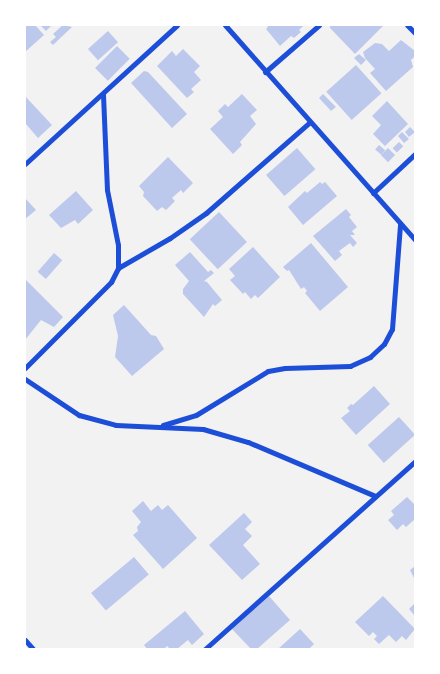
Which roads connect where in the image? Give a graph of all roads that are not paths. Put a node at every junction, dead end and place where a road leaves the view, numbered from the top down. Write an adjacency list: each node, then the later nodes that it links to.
1 (177, 25): 7 (street)
2 (225, 25): 6 (street)
3 (319, 25): 6 (street)
4 (407, 25): 5 (street)
5 (415, 34)
6 (265, 72): 8 (street)
7 (102, 94): 10 (street); 14 (street)
8 (310, 122): 11 (street); 14 (street)
9 (415, 154): 11 (street)
10 (25, 164)
11 (373, 193): 12 (street)
12 (400, 224): 13 (street); 17 (street)
13 (415, 240)
14 (118, 268): 15 (street)
15 (25, 368)
16 (25, 378): 17 (street)
17 (160, 426): 19 (street)
18 (415, 461): 19 (street)
19 (375, 496): 22 (street)
20 (25, 640): 21 (street)
21 (33, 649)
22 (205, 649)

